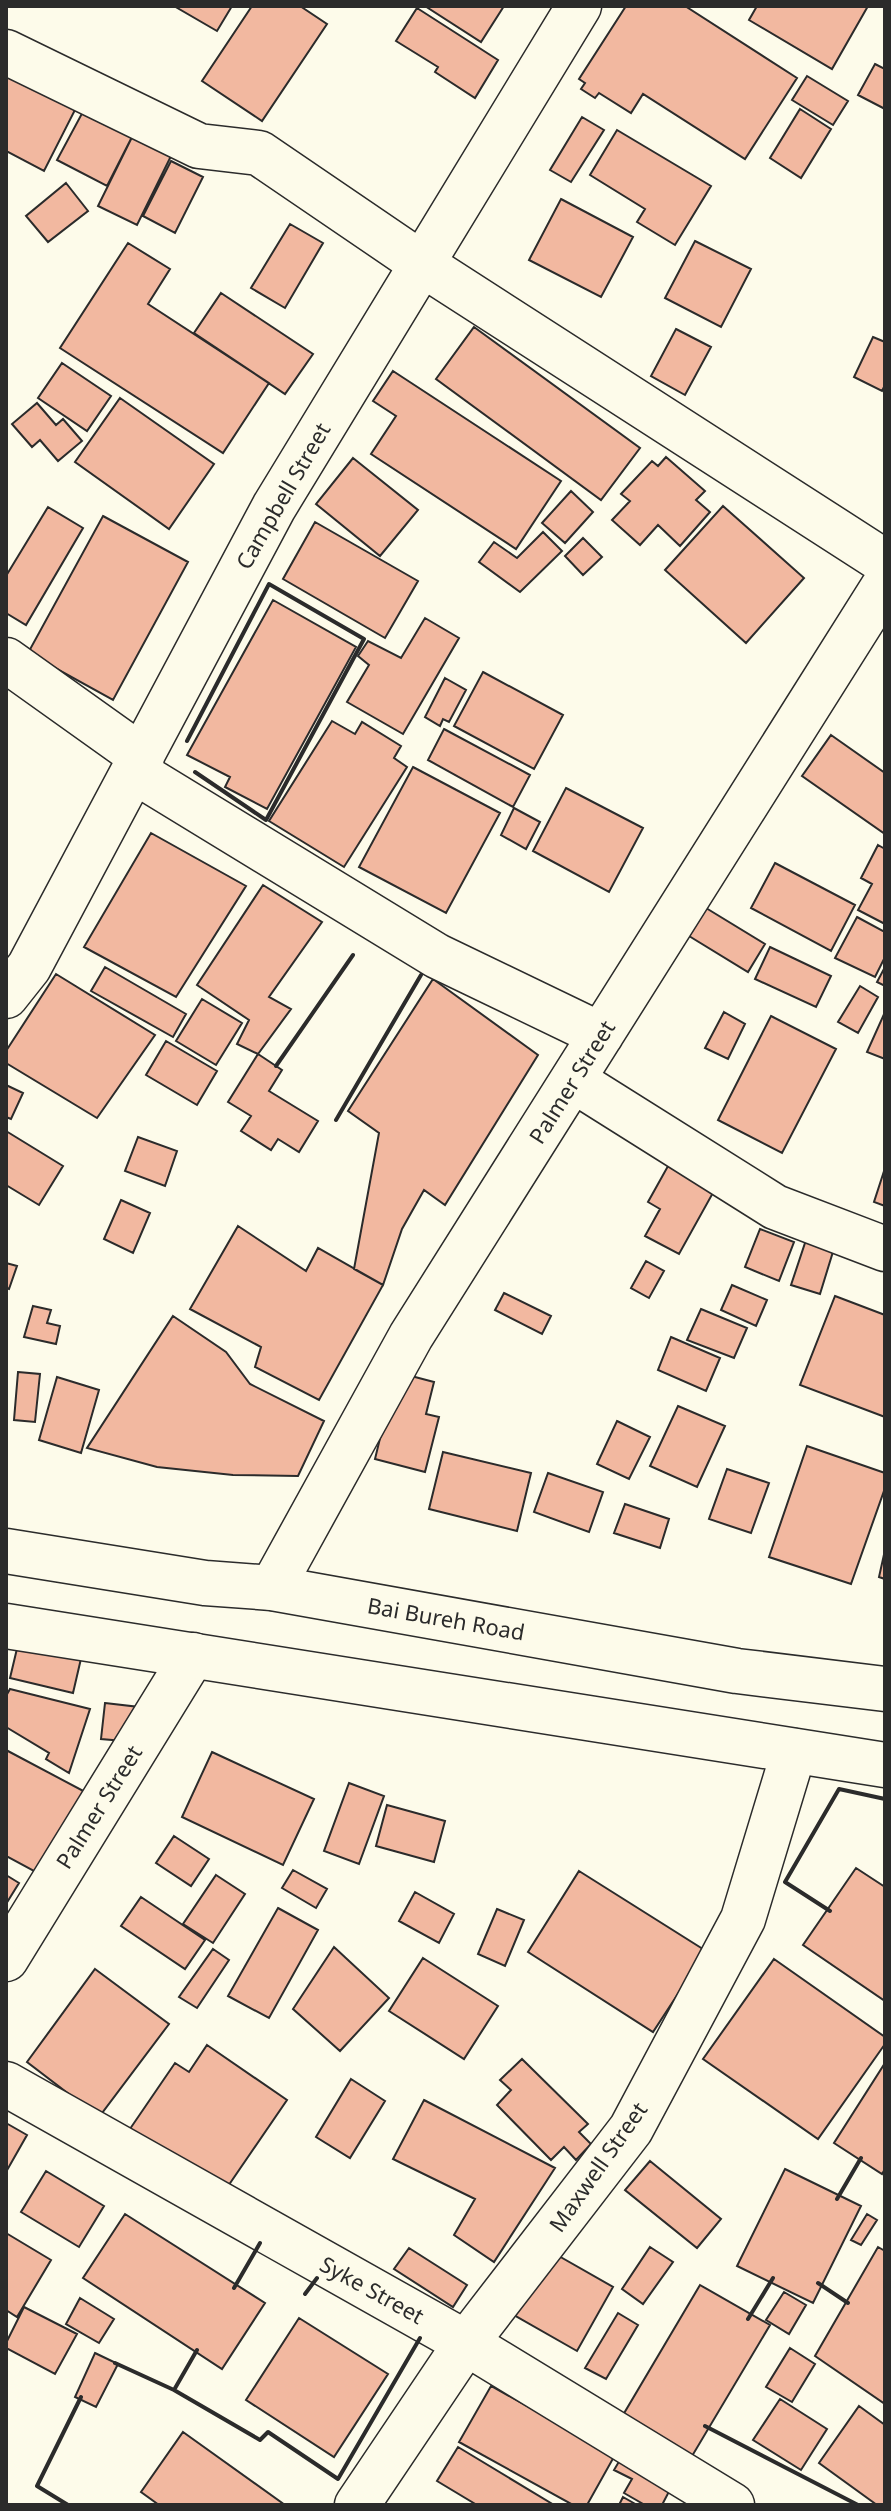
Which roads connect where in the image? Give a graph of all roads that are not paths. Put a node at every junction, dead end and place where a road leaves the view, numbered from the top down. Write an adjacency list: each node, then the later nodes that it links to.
1 (579, 6): 3 (main road, Campbell Street)
2 (6, 52): 3 (main road)
3 (422, 264): 4 (main road); 7 (main road, Campbell Street)
4 (885, 562)
5 (885, 584): 9 (main road, Palmer Street)
6 (6, 660): 7 (main road)
7 (138, 764): 8 (main road, Campbell Street); 9 (main road)
8 (6, 996)
9 (601, 1035): 10 (main road, Palmer Street)
10 (573, 1080): 11 (main road); 13 (main road, Palmer Street)
11 (885, 1249)
12 (6, 1551): 13 (main road, Bai Bureh Road)
13 (272, 1588): 16 (main road, Bai Bureh Road)
14 (6, 1626): 15 (main road)
15 (193, 1655): 17 (main road); 19 (main road, Palmer Street)
16 (885, 1689)
17 (794, 1751): 18 (main road); 21 (main road, Maxwell Street)
18 (885, 1765)
19 (6, 1959)
20 (6, 2084): 21 (main road, Syke Street)
21 (466, 2343): 22 (main road, Maxwell Street); 23 (main road, Syke Street)
22 (357, 2505)
23 (732, 2505)

